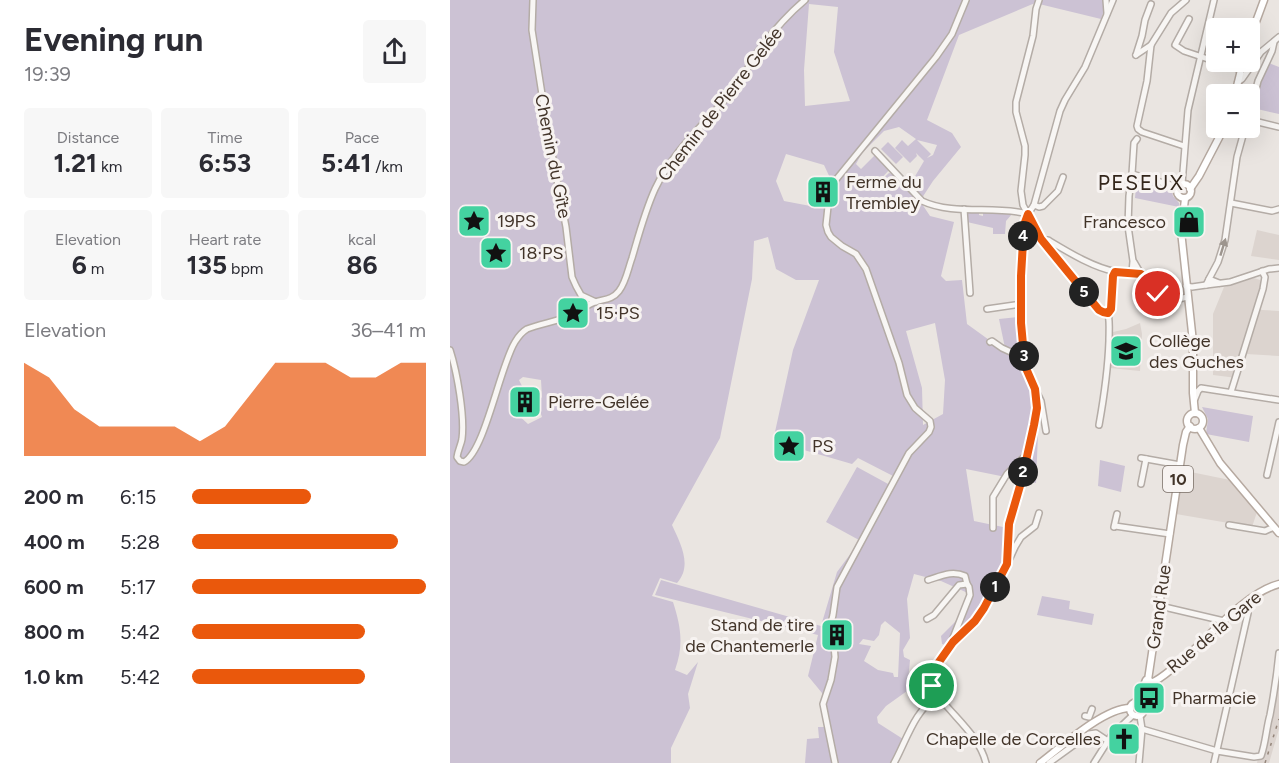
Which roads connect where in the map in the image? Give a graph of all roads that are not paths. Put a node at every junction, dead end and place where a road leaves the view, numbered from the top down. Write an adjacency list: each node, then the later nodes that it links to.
1 (533, 0): 53 (street, Chemin du Gîte)
2 (805, 0): 53 (street, Chemin de Pierre Gelée)
3 (966, 0): 102 (street)
4 (1039, 0): 38 (street)
5 (1106, 0): 11 (street)
6 (1113, 0): 11 (street)
7 (1186, 0): 16 (street)
8 (1214, 0): 17 (street)
9 (1264, 0): 12 (main road)
10 (1150, 4): 16 (street)
11 (1107, 15): 35 (street)
12 (1257, 18)
13 (1189, 19): 17 (street)
14 (1279, 37): 15 (street)
15 (1274, 42): 20 (street); 21 (street)
16 (1151, 45): 27 (street)
17 (1200, 57): 18 (street); 27 (street)
18 (1206, 59)
19 (1240, 72): 20 (main road)
20 (1238, 82)
21 (1257, 84)
22 (1260, 122): 23 (street)
23 (1279, 127)
24 (1219, 138): 32 (main road)
25 (1242, 138): 34 (street)
26 (1137, 139): 29 (street)
27 (1184, 146): 31 (street)
28 (875, 151): 36 (street)
29 (1132, 174): 31 (street); 40 (street)
30 (1063, 177): 35 (street)
31 (1180, 185): 32 (main road); 33 (main road)
32 (1190, 189): 33 (main road)
33 (1185, 199): 49 (main road)
34 (1231, 203): 37 (street); 46 (street, one-way to 34)
35 (1034, 206): 38 (street)
36 (964, 209): 38 (street); 50 (street)
37 (1279, 209)
38 (1028, 214): 54 (street); 57 (street)
39 (1046, 240): 43 (street)
40 (1133, 261): 44 (street); 45 (street)
41 (1279, 268): 42 (street)
42 (1262, 271): 47 (street); 62 (street)
43 (1115, 272): 44 (street); 57 (street)
44 (1132, 273): 45 (street)
45 (1141, 274): 52 (street)
46 (1209, 279): 47 (street); 48 (street)
47 (1219, 283): 48 (street)
48 (1206, 285): 49 (street)
49 (1186, 286): 51 (main road)
50 (970, 293)
51 (1187, 297): 52 (street); 64 (main road)
52 (1162, 298): 56 (street)
53 (596, 302): 59 (street, Chemin de Pierre Gelée)
54 (1021, 304): 55 (street); 60 (street)
55 (987, 309)
56 (1146, 310)
57 (1108, 313): 67 (street)
58 (990, 342): 60 (street)
59 (450, 350)
60 (1024, 358): 61 (street)
61 (1035, 389): 70 (street); 71 (street)
62 (1231, 392): 63 (street); 64 (street)
63 (1279, 400)
64 (1194, 402): 65 (main road)
65 (1195, 413): 68 (main road); 69 (main road)
66 (1279, 422): 73 (street)
67 (1099, 425)
68 (1190, 426): 69 (main road); 72 (main road, 10)
69 (1199, 428): 79 (main road)
70 (1046, 431)
71 (1027, 454): 78 (street); 82 (street)
72 (1180, 465): 74 (street); 80 (main road, 10)
73 (1267, 475)
74 (1141, 484)
75 (1039, 513): 82 (street)
76 (1117, 514): 80 (street)
77 (1229, 525): 79 (street)
78 (993, 528)
79 (1274, 528): 81 (main road)
80 (1170, 534): 86 (main road, Grand Rue / 10)
81 (1279, 535)
82 (1007, 564): 90 (street)
83 (928, 580): 84 (street)
84 (967, 584): 88 (street); 90 (street)
85 (1279, 584): 87 (main road, Rue de la Gare)
86 (1160, 606): 89 (street); 92 (main road, Grand Rue / 10)
87 (1242, 606): 89 (main road, Rue de la Gare); 101 (street)
88 (927, 619)
89 (1224, 621): 92 (main road, Rue de la Gare)
90 (948, 650): 93 (street)
91 (1279, 654): 101 (street)
92 (1148, 684): 94 (main road, 10); 95 (main road, 10)
93 (938, 699): 103 (street); 104 (street)
94 (1137, 702): 95 (main road); 97 (main road)
95 (1144, 707): 97 (main road)
96 (1092, 709): 98 (street)
97 (1134, 713): 99 (street); 100 (street); 105 (main road)
98 (1085, 716)
99 (1142, 729): 101 (street); 108 (street)
100 (1108, 741): 106 (street); 107 (street)
101 (1217, 751): 109 (street)
102 (835, 763)
103 (894, 763)
104 (986, 763)
105 (1040, 763)
106 (1049, 763)
107 (1094, 763)
108 (1139, 763)
109 (1214, 763)

